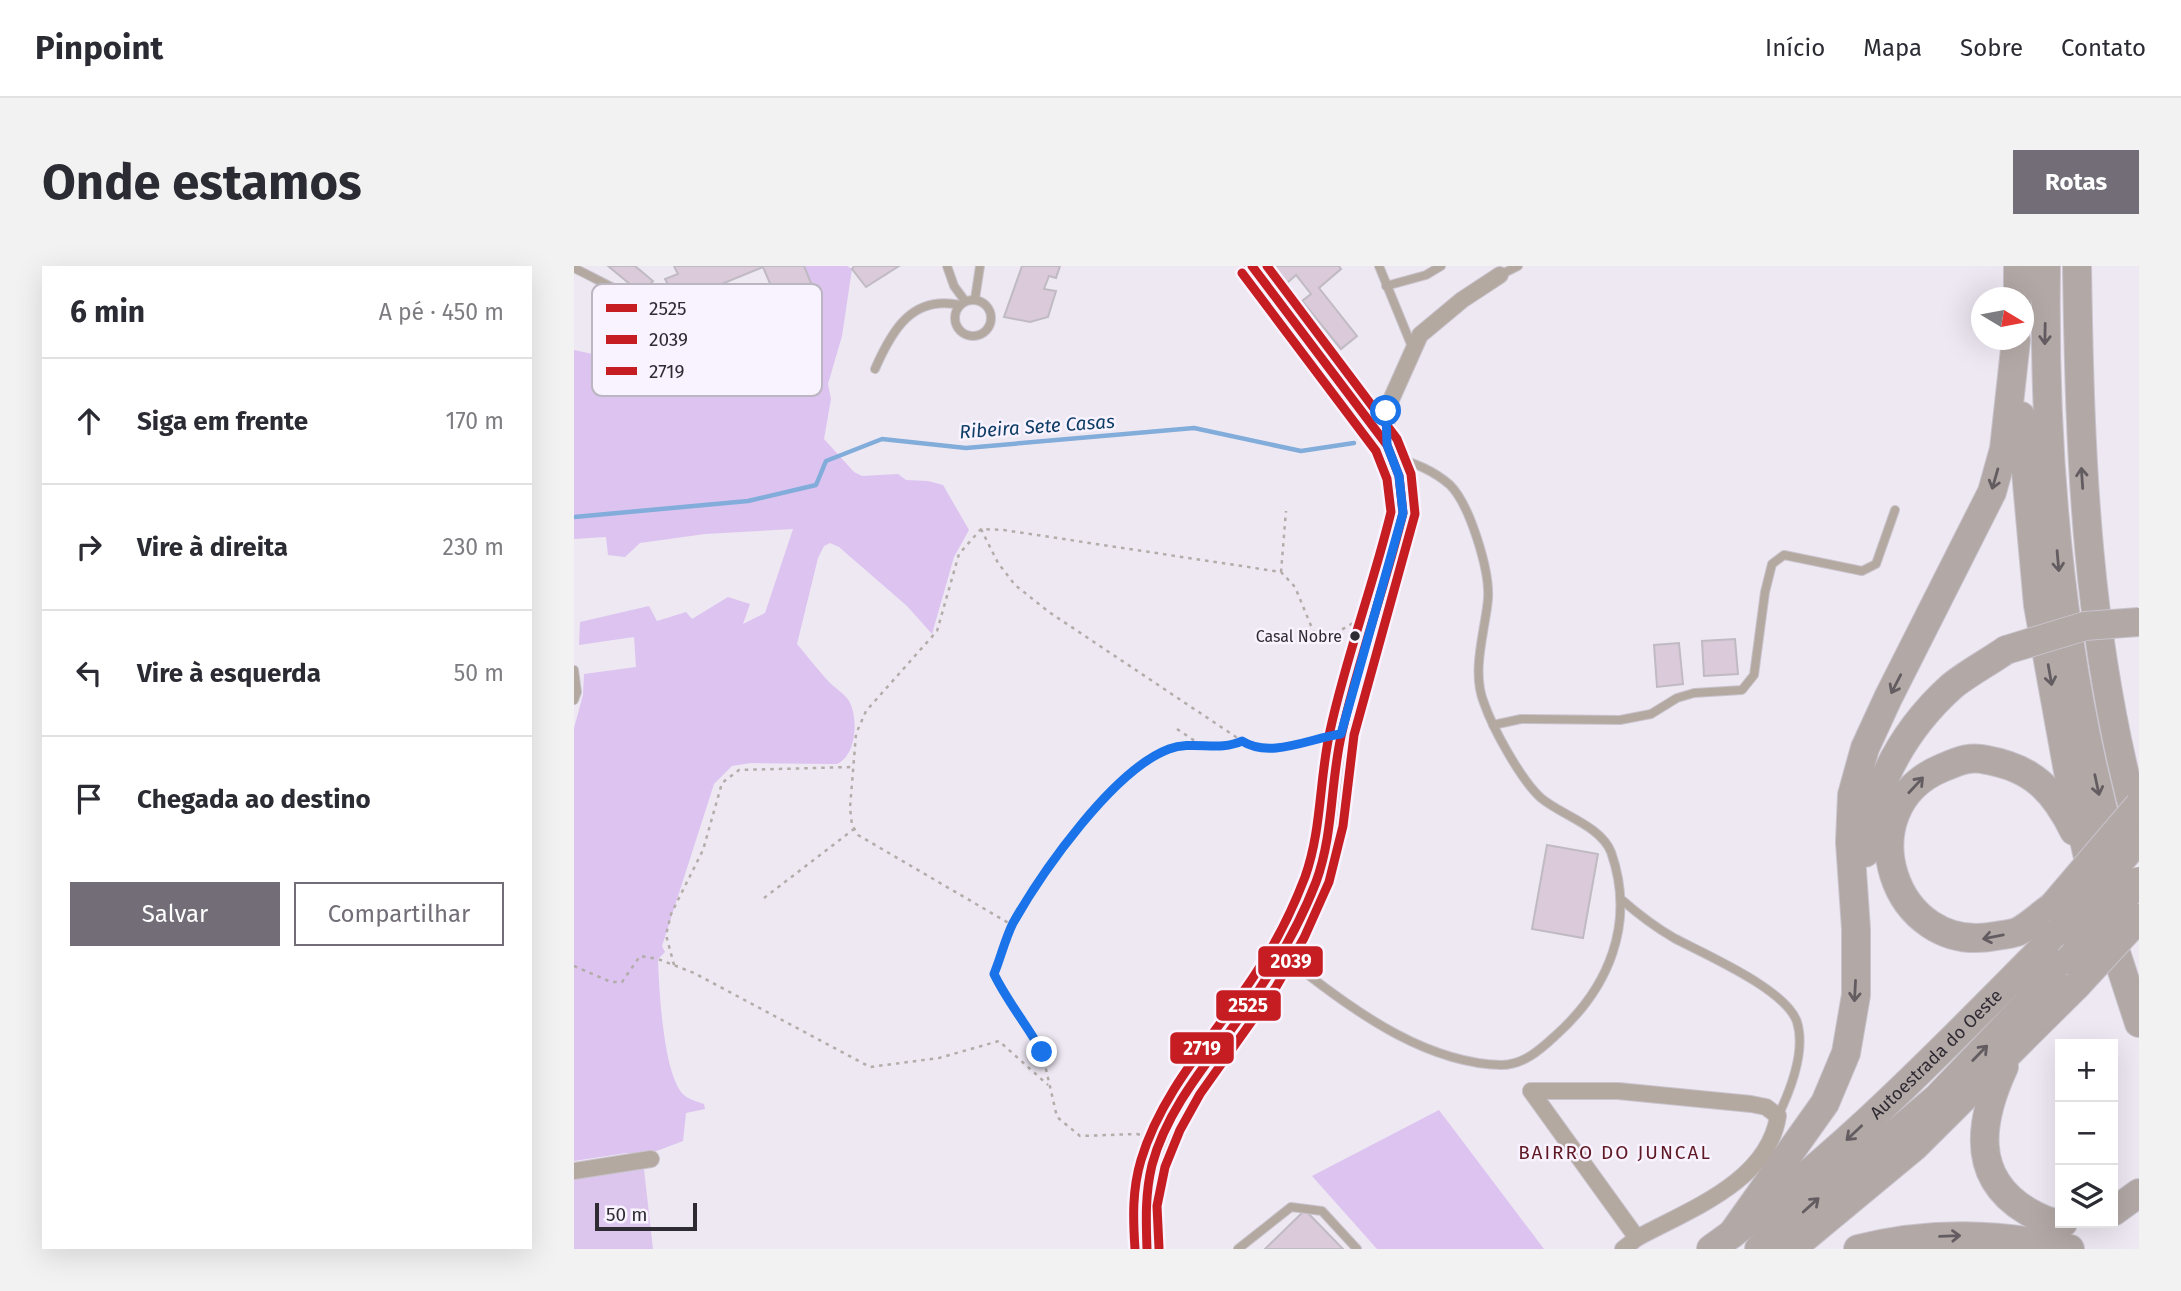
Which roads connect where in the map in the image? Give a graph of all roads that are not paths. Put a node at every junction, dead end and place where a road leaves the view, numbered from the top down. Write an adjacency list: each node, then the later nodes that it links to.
1 (947, 266): 16 (lane)
2 (980, 266): 15 (lane)
3 (1252, 266): 21 (street)
4 (1379, 266): 13 (lane)
5 (1441, 266): 13 (lane)
6 (1518, 266): 11 (lane)
7 (2018, 266): 14 (highway)
8 (2046, 266): 36 (highway, one-way to 36)
9 (2077, 266): 28 (highway, one-way to 9)
10 (574, 268): 12 (lane)
11 (1500, 275): 17 (street)
12 (607, 284)
13 (1385, 286): 17 (lane)
14 (2018, 287)
15 (975, 299): 16 (lane); 16 (lane)
16 (963, 303): 20 (lane)
17 (1413, 349): 21 (street)
18 (2016, 350): 35 (highway, one-way to 35)
19 (2018, 350): 30 (highway, one-way to 30)
20 (875, 369)
21 (1389, 450): 26 (lane); 49 (street)
22 (1895, 510): 26 (lane)
23 (2139, 622): 35 (highway, bridge)
24 (574, 670): 25 (lane)
25 (574, 700)
26 (1493, 724): 32 (lane)
27 (2139, 805): 34 (highway, bridge)
28 (2139, 830)
29 (2139, 839): 34 (highway, Autoestrada do Oeste, bridge)
30 (2085, 852): 34 (highway, one-way to 30); 39 (highway)
31 (2139, 881): 37 (highway, Autoestrada do Oeste, bridge)
32 (1622, 900): 38 (lane); 41 (lane)
33 (2139, 918): 37 (highway, bridge)
34 (2056, 919): 48 (highway, Autoestrada do Oeste, one-way to 48)
35 (1856, 929): 48 (highway, one-way to 48)
36 (2139, 940)
37 (2073, 973): 40 (highway); 53 (highway, Autoestrada do Oeste, one-way to 37)
38 (1307, 974)
39 (2139, 1023)
40 (2011, 1051): 46 (highway); 54 (highway)
41 (1778, 1116): 47 (street); 47 (street)
42 (650, 1159): 43 (street)
43 (574, 1171)
44 (2139, 1193): 45 (highway)
45 (2118, 1208)
46 (2055, 1224)
47 (1637, 1238): 52 (street)
48 (1722, 1242)
49 (1147, 1249)
50 (1238, 1249): 51 (lane)
51 (1357, 1249)
52 (1623, 1249)
53 (1759, 1249)
54 (1791, 1249)
55 (1858, 1249): 56 (highway, one-way to 56)
56 (2070, 1249)

